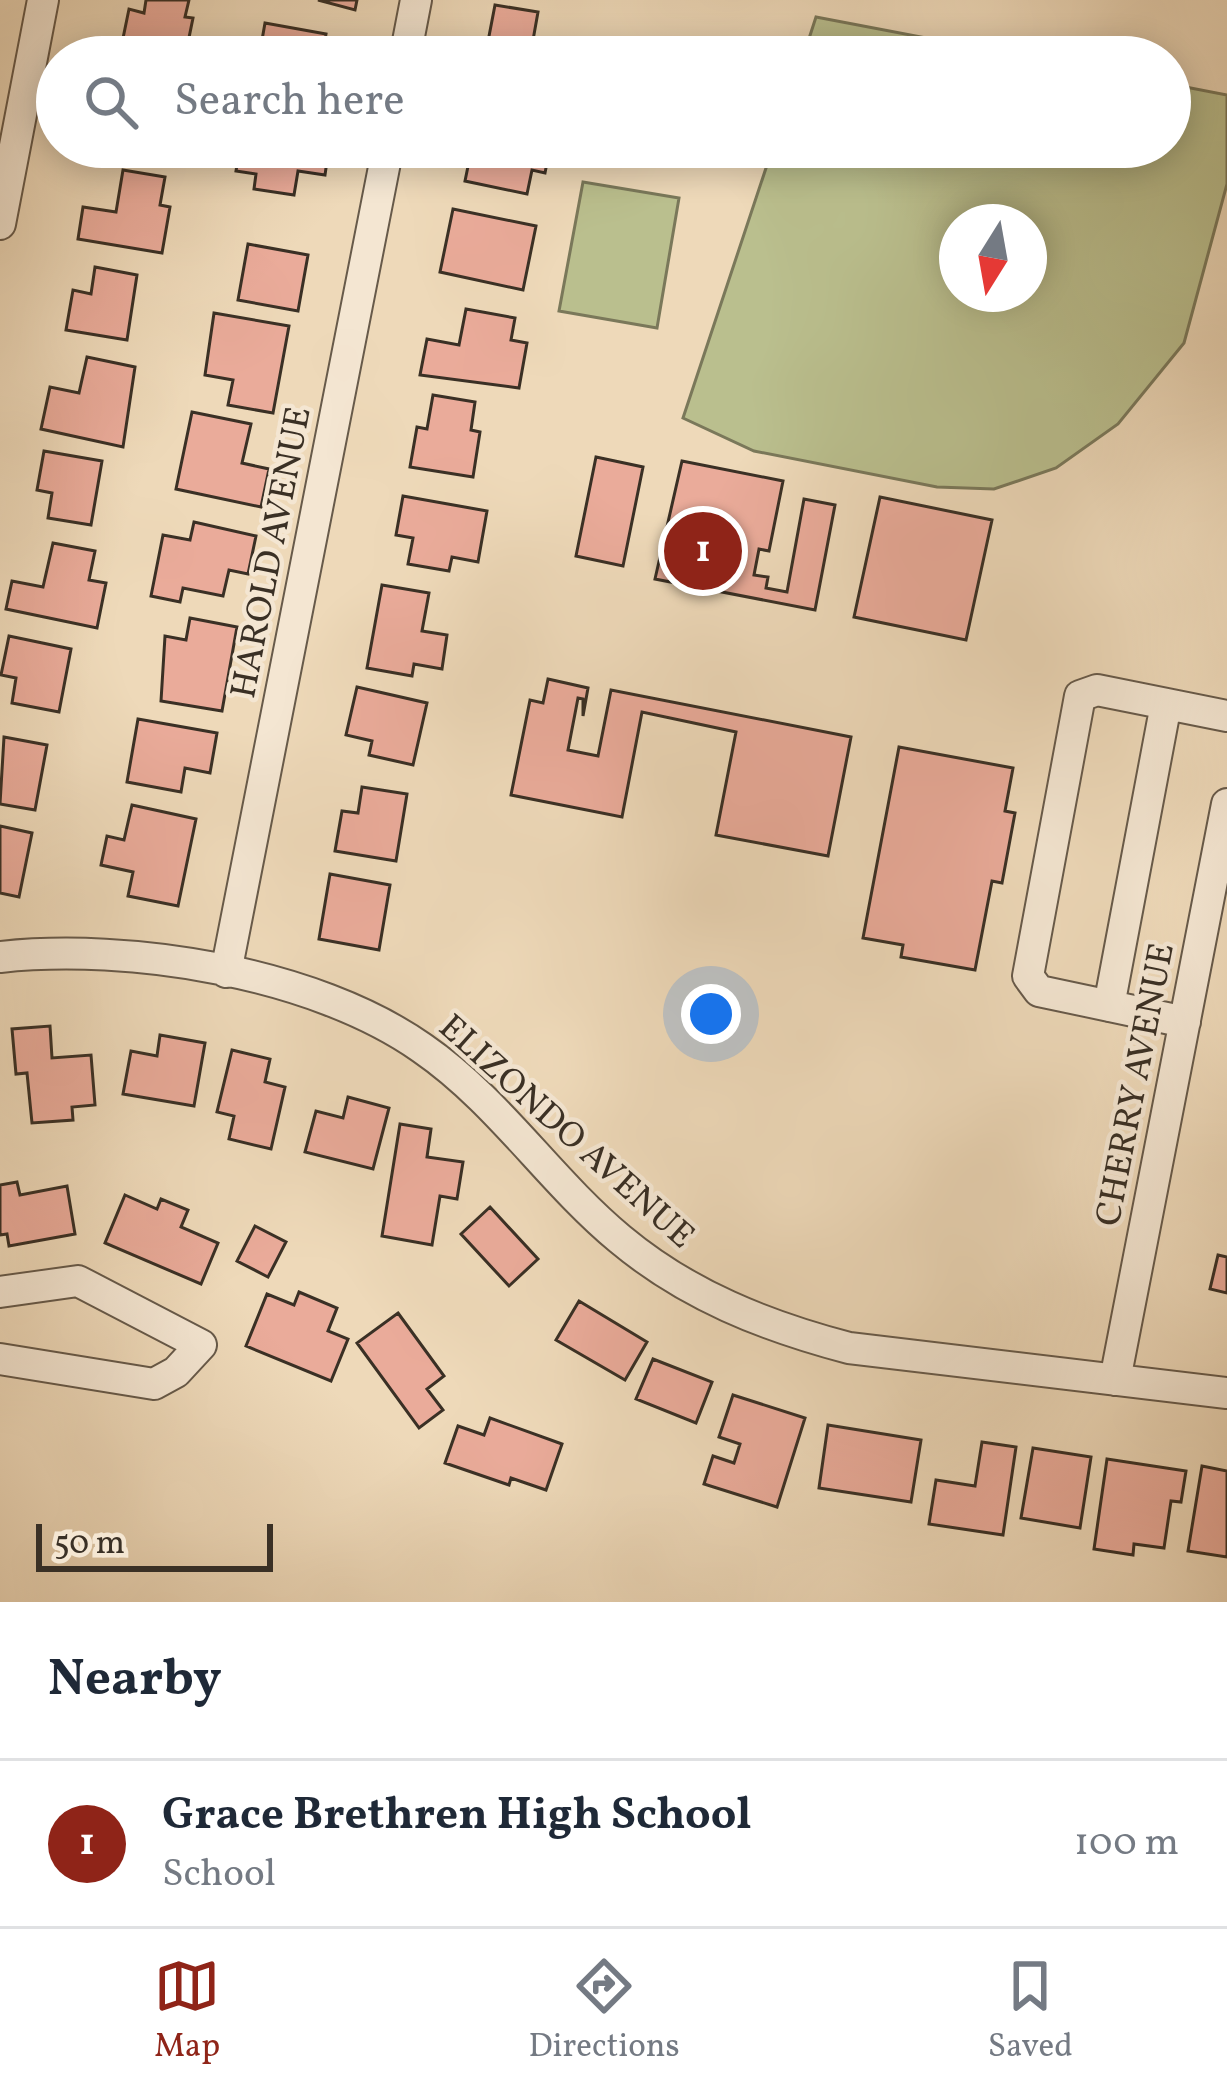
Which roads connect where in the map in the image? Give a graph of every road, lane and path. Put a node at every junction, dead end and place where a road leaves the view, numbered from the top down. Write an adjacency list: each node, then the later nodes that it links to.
1 (43, 0): 3 (street)
2 (416, 0): 5 (street)
3 (36, 36)
4 (36, 36): 7 (street)
5 (409, 36)
6 (384, 168): 12 (street, HAROLD AVENUE)
7 (0, 224)
8 (1166, 704): 9 (street); 13 (street); 13 (street)
9 (1227, 716)
10 (1227, 804): 14 (street, CHERRY AVENUE)
11 (0, 957): 12 (street, ELIZONDO AVENUE)
12 (226, 972): 17 (street, ELIZONDO AVENUE)
13 (1109, 1006): 14 (street)
14 (1185, 1022): 17 (street, CHERRY AVENUE)
15 (0, 1292): 16 (street)
16 (0, 1359)
17 (1115, 1380): 18 (street, ELIZONDO AVENUE)
18 (1227, 1393)

